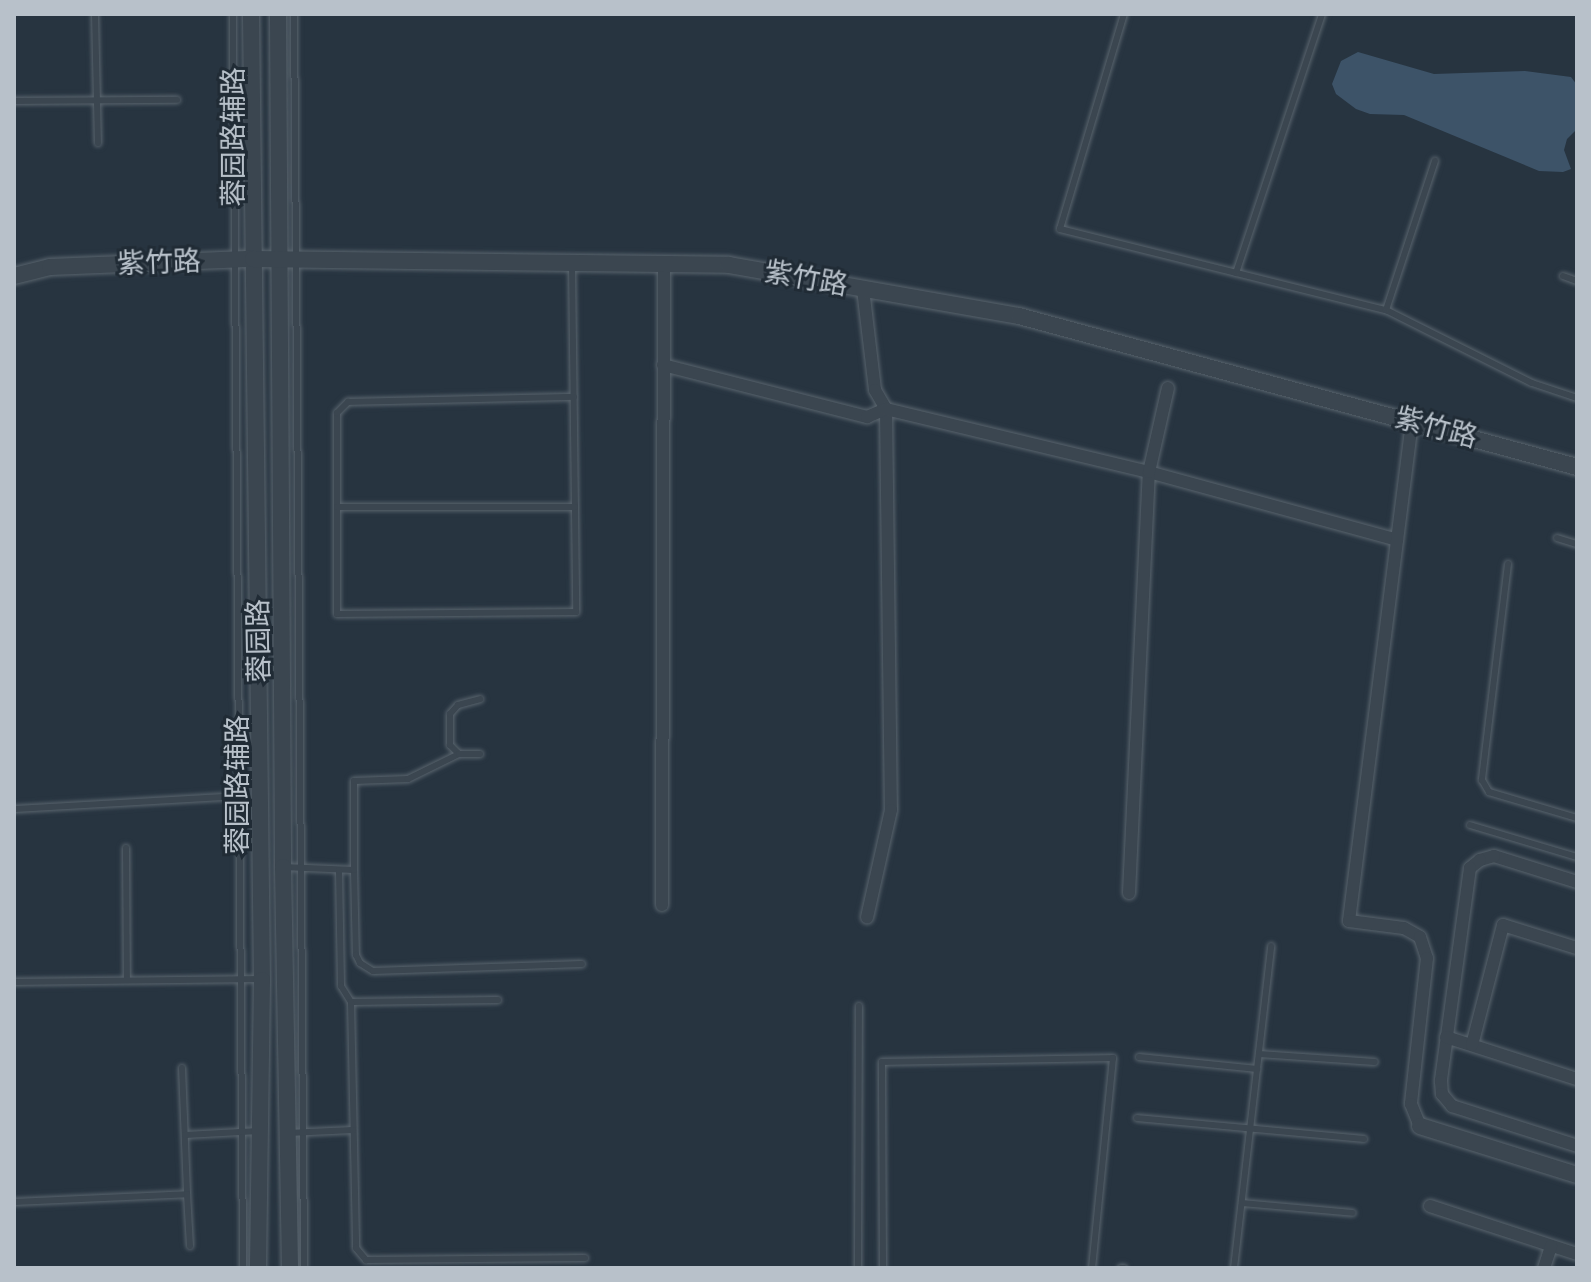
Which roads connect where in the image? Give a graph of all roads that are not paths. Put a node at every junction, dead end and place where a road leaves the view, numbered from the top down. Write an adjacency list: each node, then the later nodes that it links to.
1 (95, 14): 8 (lane)
2 (233, 14): 14 (lane, 蓉园路辅路)
3 (251, 14): 13 (street, 蓉园路)
4 (278, 14): 15 (street, 蓉园路)
5 (294, 14): 15 (lane)
6 (1124, 14): 18 (lane)
7 (1322, 14): 18 (lane)
8 (98, 100): 9 (lane); 10 (lane); 11 (lane)
9 (177, 100)
10 (14, 101)
11 (98, 143)
12 (1435, 161): 23 (lane)
13 (253, 259): 14 (street, 紫竹路); 15 (street, 紫竹路); 60 (street, 蓉园路)
14 (235, 260): 19 (street, 紫竹路); 41 (lane, 蓉园路辅路)
15 (289, 260): 16 (street, 紫竹路); 47 (street, 蓉园路); 48 (lane)
16 (572, 264): 17 (street, 紫竹路); 26 (lane)
17 (664, 265): 22 (street, 紫竹路); 24 (street)
18 (1236, 273): 23 (lane)
19 (14, 276)
20 (1563, 276): 21 (lane)
21 (1577, 281)
22 (863, 289): 28 (street); 29 (street, 紫竹路)
23 (1386, 310): 27 (lane)
24 (663, 365): 28 (street); 53 (street)
25 (1168, 388): 31 (street)
26 (574, 397): 32 (lane); 33 (lane)
27 (1577, 398)
28 (886, 409): 31 (street); 54 (street)
29 (1412, 422): 30 (street, 紫竹路); 35 (street)
30 (1577, 467)
31 (1149, 472): 35 (street); 52 (street)
32 (337, 507): 33 (lane); 33 (lane)
33 (575, 507)
34 (1557, 538): 36 (lane)
35 (1397, 540): 74 (street)
36 (1577, 544)
37 (1508, 564): 43 (lane)
38 (480, 699): 39 (lane)
39 (459, 754): 40 (lane); 50 (lane)
40 (480, 754)
41 (238, 796): 42 (lane); 58 (lane, 蓉园路辅路)
42 (14, 809)
43 (1577, 818)
44 (1470, 825): 46 (lane)
45 (126, 848): 59 (lane)
46 (1577, 857)
47 (283, 867): 48 (lane); 78 (street, 蓉园路)
48 (301, 869): 49 (lane); 78 (lane)
49 (339, 870): 50 (lane); 63 (lane)
50 (354, 870): 57 (lane)
51 (1577, 882): 65 (street)
52 (1129, 893)
53 (662, 905)
54 (867, 917)
55 (1271, 946): 67 (lane)
56 (1577, 948): 66 (street)
57 (582, 964)
58 (239, 979): 59 (lane); 60 (lane); 79 (lane, 蓉园路辅路)
59 (127, 980): 61 (lane)
60 (262, 980): 77 (street, 蓉园路)
61 (14, 982)
62 (498, 1000): 63 (lane)
63 (351, 1002): 76 (lane)
64 (859, 1006): 102 (lane)
65 (1446, 1037): 66 (street); 82 (street)
66 (1472, 1045): 72 (street)
67 (1259, 1054): 69 (lane); 71 (lane)
68 (1139, 1057): 71 (lane)
69 (1375, 1062)
70 (182, 1068): 80 (lane)
71 (1257, 1069): 75 (lane)
72 (1577, 1079)
73 (1137, 1118): 75 (lane)
74 (1420, 1126): 83 (street)
75 (1250, 1128): 81 (lane); 86 (lane)
76 (353, 1130): 78 (lane); 95 (lane)
77 (259, 1131): 79 (lane); 89 (street, 蓉园路)
78 (295, 1132): 90 (street, 蓉园路); 100 (lane)
79 (239, 1134): 80 (lane); 96 (lane, 蓉园路辅路)
80 (185, 1135): 84 (lane)
81 (1364, 1139)
82 (1577, 1146)
83 (1577, 1175)
84 (187, 1194): 85 (lane); 91 (lane)
85 (14, 1202)
86 (1242, 1203): 88 (lane); 105 (lane)
87 (1430, 1206): 92 (street)
88 (1353, 1213)
89 (259, 1236): 96 (street); 97 (street, 蓉园路)
90 (289, 1242): 98 (street, 蓉园路); 99 (street)
91 (190, 1246)
92 (1551, 1246): 93 (street); 106 (street)
93 (1577, 1254)
94 (585, 1258): 95 (lane)
95 (496, 1259): 101 (lane)
96 (244, 1268)
97 (258, 1268)
98 (290, 1268)
99 (296, 1268)
100 (304, 1268)
101 (497, 1268)
102 (858, 1268)
103 (883, 1268): 104 (lane)
104 (1092, 1268)
105 (1234, 1268)
106 (1544, 1268)

